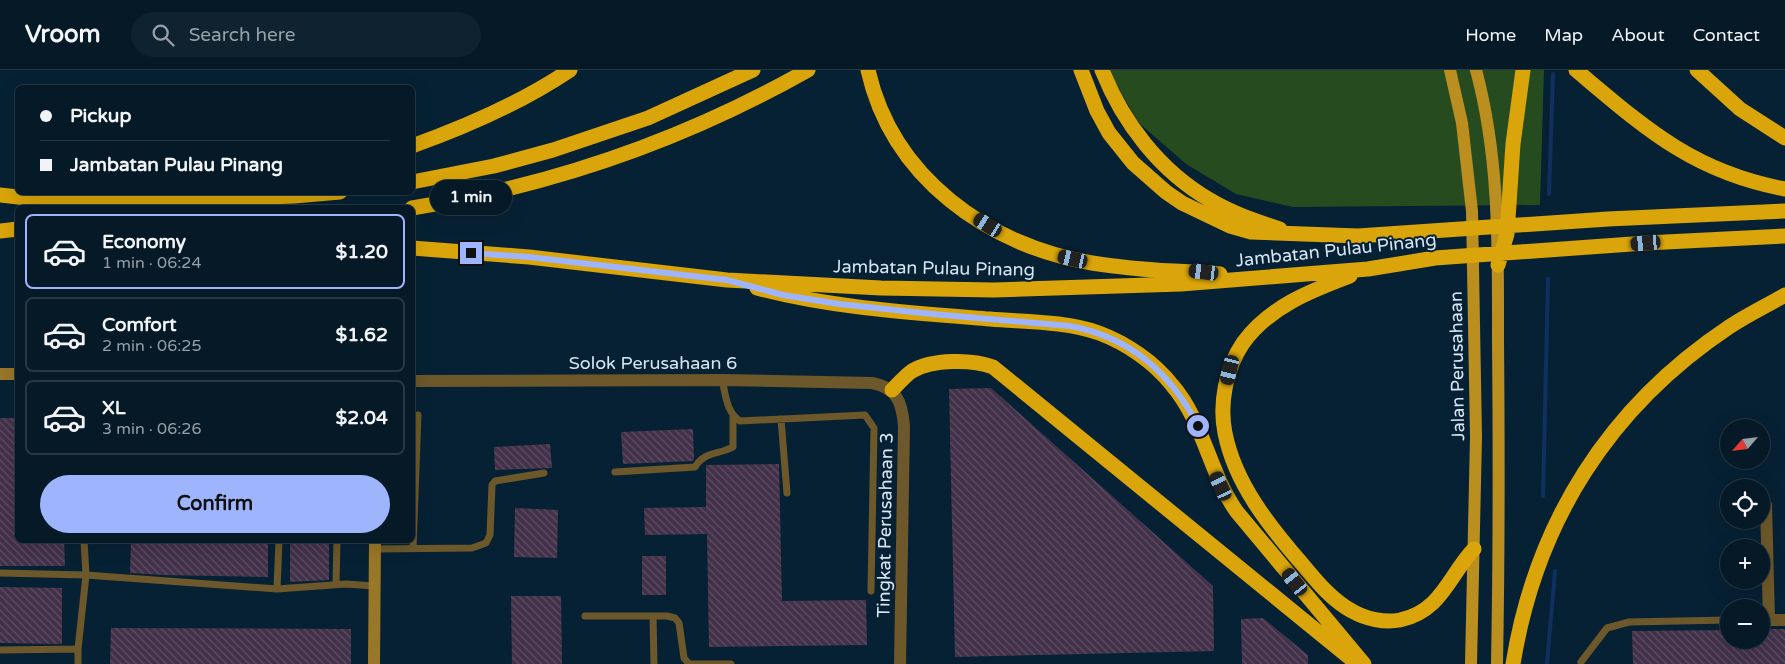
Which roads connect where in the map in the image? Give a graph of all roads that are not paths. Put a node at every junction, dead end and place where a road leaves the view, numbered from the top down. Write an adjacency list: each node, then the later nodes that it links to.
1 (570, 70): 13 (highway)
2 (753, 70): 14 (highway)
3 (808, 70): 20 (highway)
4 (868, 70): 29 (highway)
5 (1081, 70): 24 (highway)
6 (1102, 70): 24 (highway)
7 (1450, 70): 51 (main road, Jalan Perusahaan)
8 (1476, 70): 27 (main road)
9 (1523, 70): 27 (highway)
10 (1576, 70): 15 (highway)
11 (1697, 70): 12 (highway)
12 (1785, 138)
13 (415, 145)
14 (415, 181)
15 (1785, 189)
16 (0, 195): 19 (highway)
17 (197, 195): 19 (highway)
18 (306, 195): 19 (highway)
19 (182, 200)
20 (415, 207)
21 (1785, 210): 24 (highway, Jambatan Pulau Pinang)
22 (15, 229): 23 (highway)
23 (0, 231)
24 (1291, 233)
25 (1785, 236): 28 (highway, Jambatan Pulau Pinang)
26 (415, 248): 30 (highway, Jambatan Pulau Pinang)
27 (1498, 265): 75 (main road)
28 (1368, 269): 29 (highway, Jambatan Pulau Pinang); 51 (highway)
29 (1246, 279): 30 (highway, Jambatan Pulau Pinang)
30 (727, 280): 73 (highway)
31 (1785, 295): 76 (highway)
32 (0, 374): 33 (street)
33 (15, 374)
34 (722, 380): 35 (street, Solok Perusahaan 6); 36 (street, Solok Perusahaan 6); 38 (lane)
35 (415, 381)
36 (892, 390): 71 (street, Tingkat Perusahaan 3); 72 (highway)
37 (418, 415): 43 (lane)
38 (733, 416): 39 (lane); 40 (lane)
39 (782, 419): 42 (lane); 57 (lane)
40 (615, 472)
41 (544, 473): 50 (lane)
42 (786, 493)
43 (415, 495)
44 (1766, 529): 58 (street)
45 (84, 543): 53 (lane)
46 (279, 543): 56 (lane)
47 (337, 543): 54 (lane)
48 (413, 543): 50 (lane)
49 (375, 544): 50 (lane); 55 (street)
50 (413, 548)
51 (1474, 549): 74 (main road, Jalan Perusahaan)
52 (0, 573): 53 (lane)
53 (86, 575): 56 (lane); 64 (lane)
54 (336, 584): 55 (lane); 56 (lane)
55 (374, 586): 68 (street)
56 (278, 589)
57 (871, 591)
58 (1765, 599)
59 (585, 616): 60 (lane)
60 (653, 616): 69 (lane); 70 (lane)
61 (1720, 620): 66 (lane)
62 (1770, 620): 63 (street)
63 (1785, 620)
64 (78, 649): 65 (lane); 67 (lane)
65 (0, 650)
66 (1581, 662)
67 (78, 664)
68 (374, 664)
69 (654, 664)
70 (731, 664)
71 (900, 664)
72 (1360, 664)
73 (1364, 664)
74 (1471, 664)
75 (1497, 664)
76 (1513, 664)

